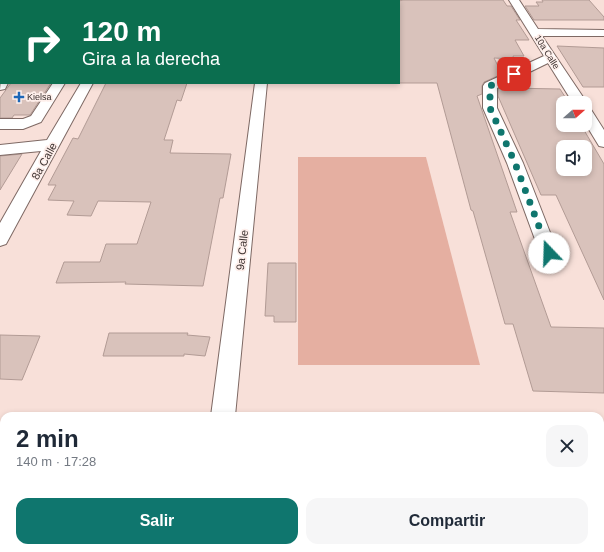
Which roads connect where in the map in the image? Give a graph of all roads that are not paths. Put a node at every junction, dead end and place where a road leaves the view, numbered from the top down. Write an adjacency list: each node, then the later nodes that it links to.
1 (514, 0): 2 (street, 10a Calle)
2 (535, 32): 3 (street); 4 (street, 10a Calle)
3 (604, 33)
4 (551, 58): 8 (street, 10a Calle); 15 (street)
5 (59, 84): 10 (street)
6 (86, 84): 12 (street, 8a Calle)
7 (261, 84): 16 (street, 9a Calle)
8 (575, 96)
9 (594, 119): 11 (street)
10 (0, 124)
11 (604, 142)
12 (52, 145): 13 (street); 14 (street, 8a Calle)
13 (0, 150)
14 (0, 238)
15 (549, 253)
16 (223, 412)

